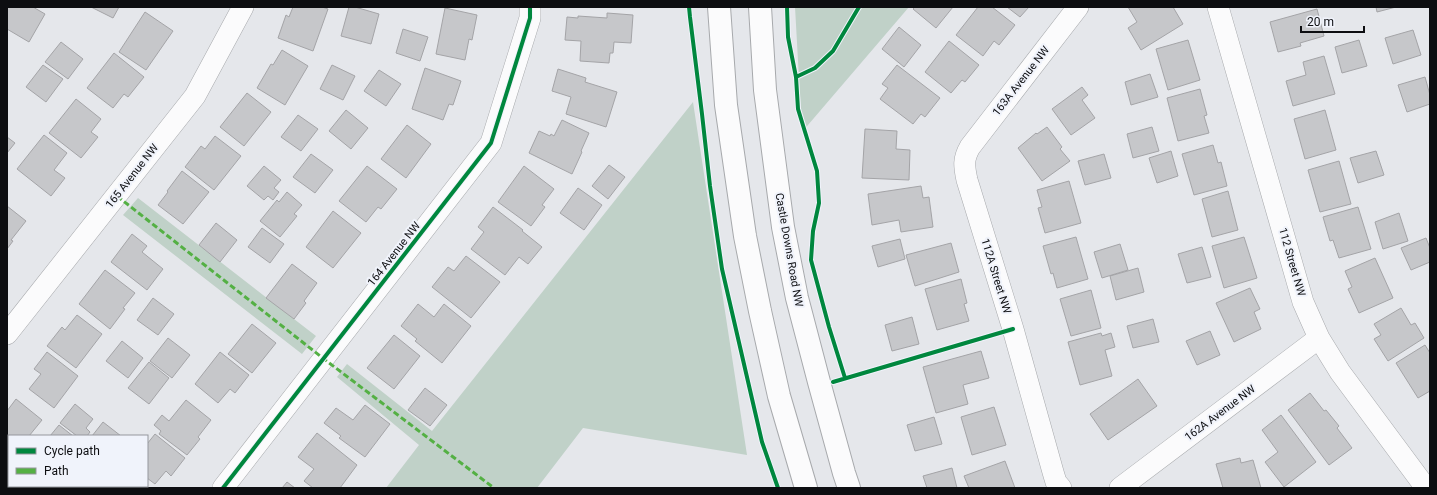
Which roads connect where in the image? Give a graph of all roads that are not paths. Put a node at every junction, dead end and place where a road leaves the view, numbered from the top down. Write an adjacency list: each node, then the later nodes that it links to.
1 (243, 7): 8 (street, 165 Avenue NW)
2 (530, 7): 10 (street, 164 Avenue NW)
3 (719, 7): 11 (main road)
4 (760, 7): 12 (main road, Castle Downs Road NW)
5 (1078, 7): 7 (street, 163A Avenue NW)
6 (1218, 7): 9 (street, 112 Street NW)
7 (965, 155): 13 (street, 112A Street NW)
8 (7, 334)
9 (1319, 338): 14 (street, 162A Avenue NW); 15 (street, 112 Street NW)
10 (223, 488)
11 (806, 488)
12 (849, 488)
13 (1061, 488)
14 (1120, 488)
15 (1426, 488)

